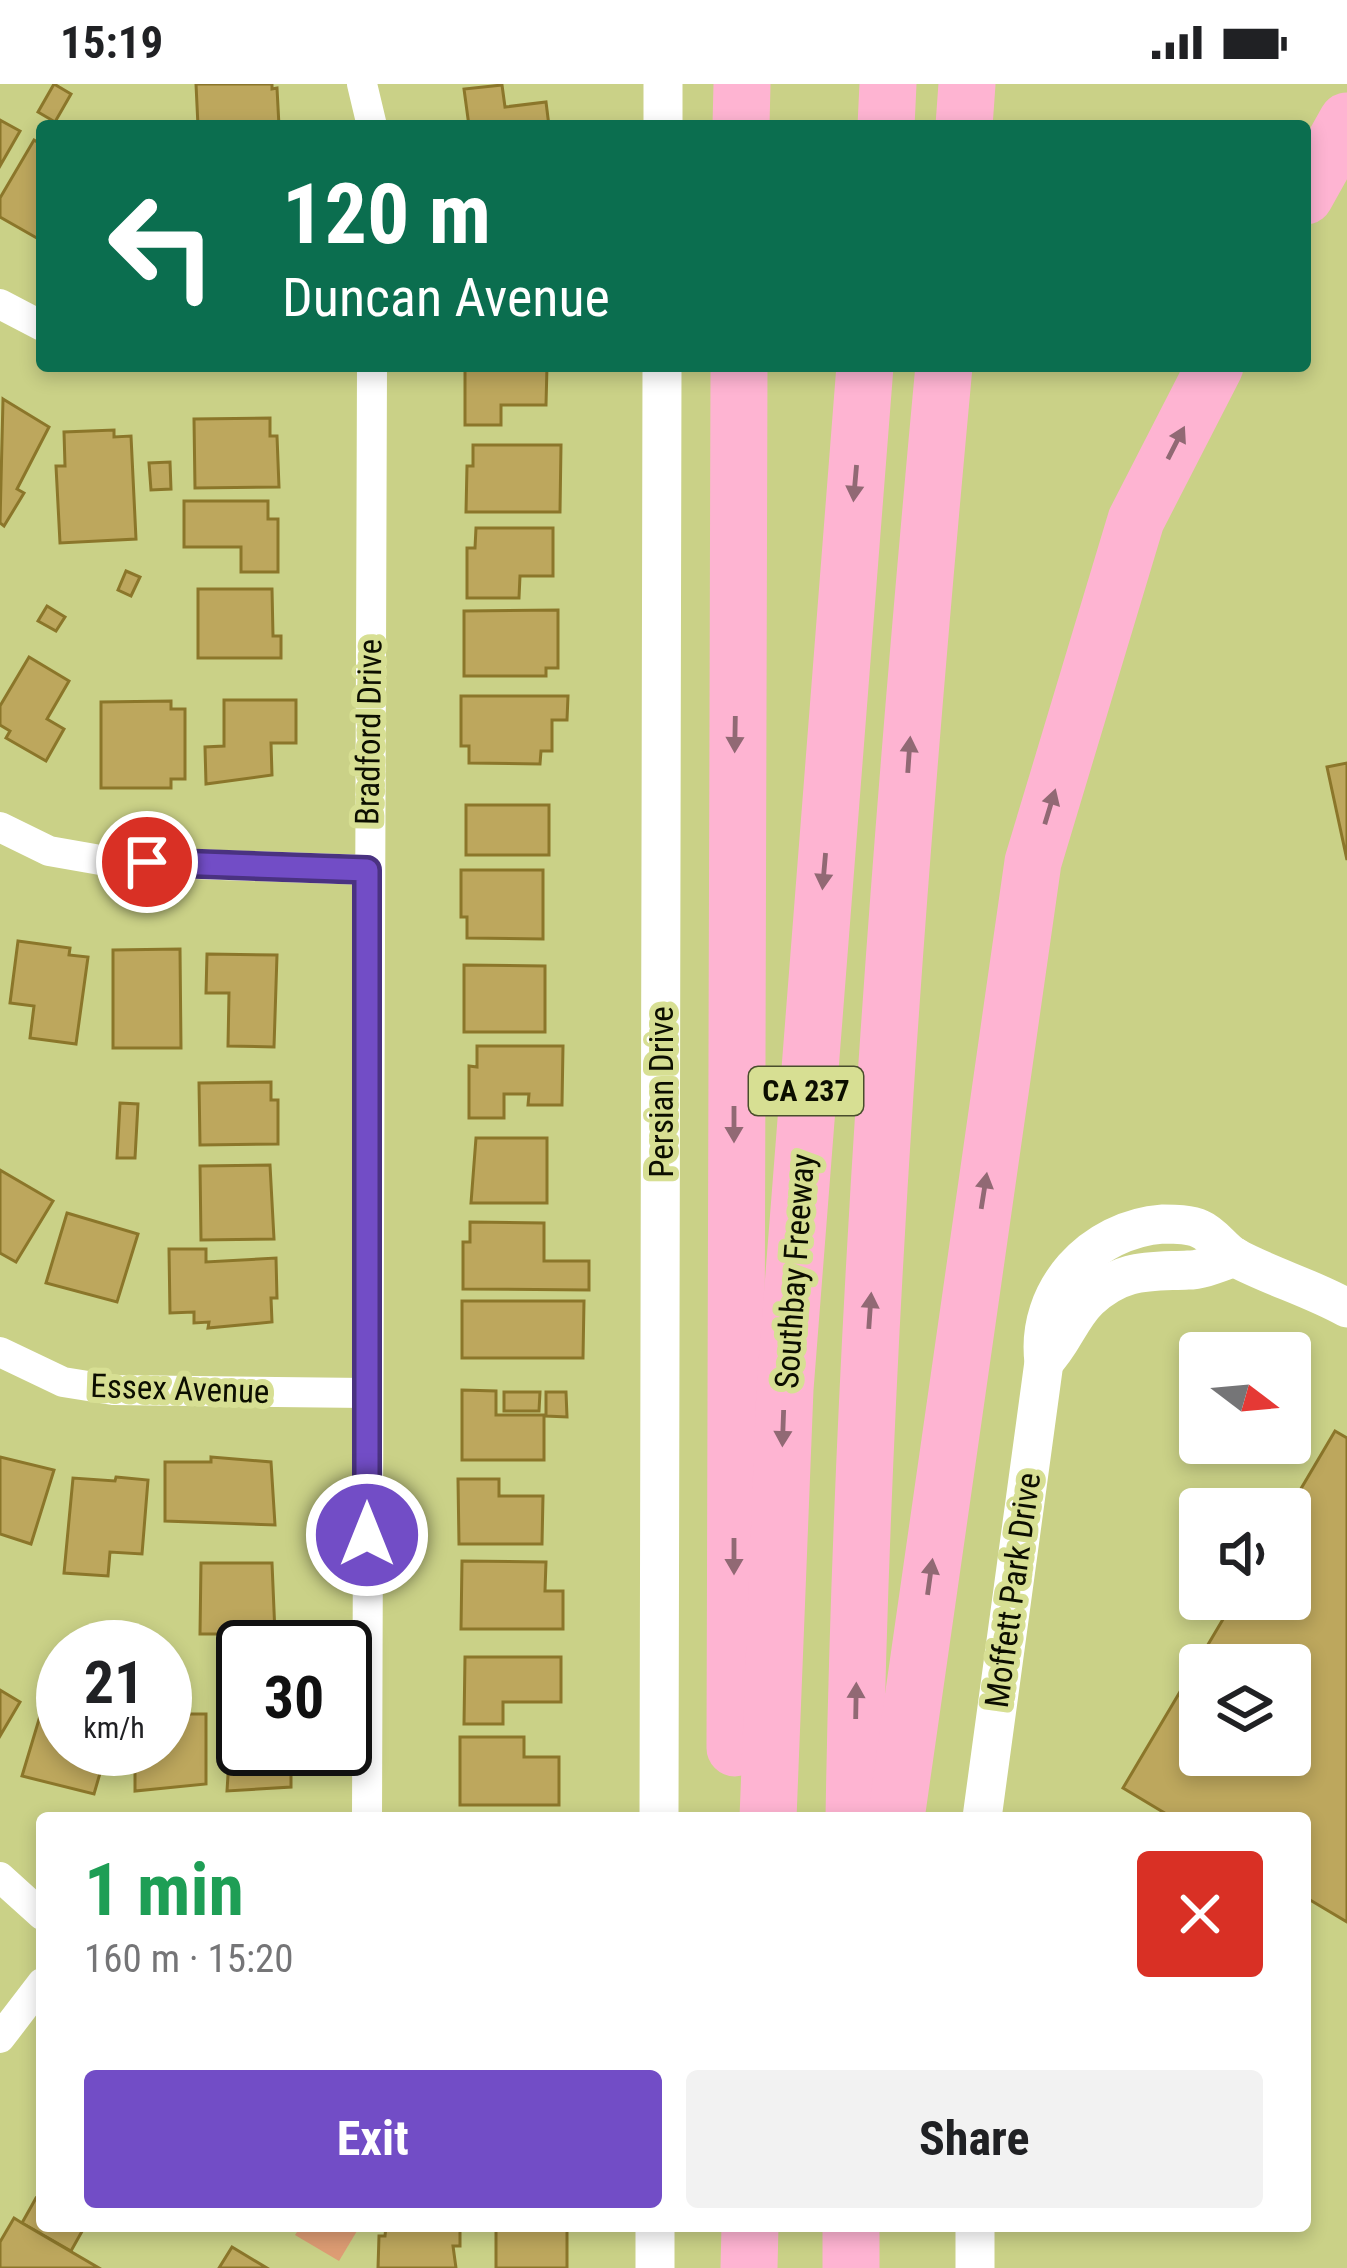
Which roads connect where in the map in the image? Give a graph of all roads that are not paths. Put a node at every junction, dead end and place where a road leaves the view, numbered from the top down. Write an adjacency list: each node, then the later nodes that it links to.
1 (362, 84): 6 (street)
2 (663, 84): 7 (street)
3 (742, 84): 8 (highway)
4 (888, 84): 9 (highway)
5 (967, 84): 10 (highway)
6 (371, 120)
7 (663, 120)
8 (741, 120)
9 (886, 120)
10 (964, 120)
11 (1347, 121): 12 (highway)
12 (1311, 185)
13 (0, 304): 14 (street)
14 (36, 323)
15 (372, 372): 22 (street, Bradford Drive)
16 (662, 372): 27 (street, Persian Drive)
17 (739, 372): 28 (highway, one-way to 28)
18 (865, 372): 29 (highway, Southbay Freeway / CA 237, one-way to 29)
19 (943, 372): 30 (highway, CA 237, one-way to 19)
20 (1212, 372): 31 (highway, one-way to 20)
21 (0, 827): 22 (street)
22 (367, 870): 25 (street, Bradford Drive)
23 (1347, 1308): 32 (street, Moffett Park Drive)
24 (0, 1352): 25 (street, Essex Avenue)
25 (366, 1393): 26 (street, Bradford Drive)
26 (367, 1812)
27 (659, 1812)
28 (737, 1812)
29 (768, 1812)
30 (854, 1812)
31 (897, 1812)
32 (983, 1812)
33 (0, 1877): 34 (street)
34 (36, 1910)
35 (36, 1991): 36 (street)
36 (0, 2038)
37 (655, 2232): 40 (street)
38 (851, 2232): 41 (highway)
39 (975, 2232): 42 (street)
40 (655, 2268)
41 (851, 2268)
42 (975, 2268)

